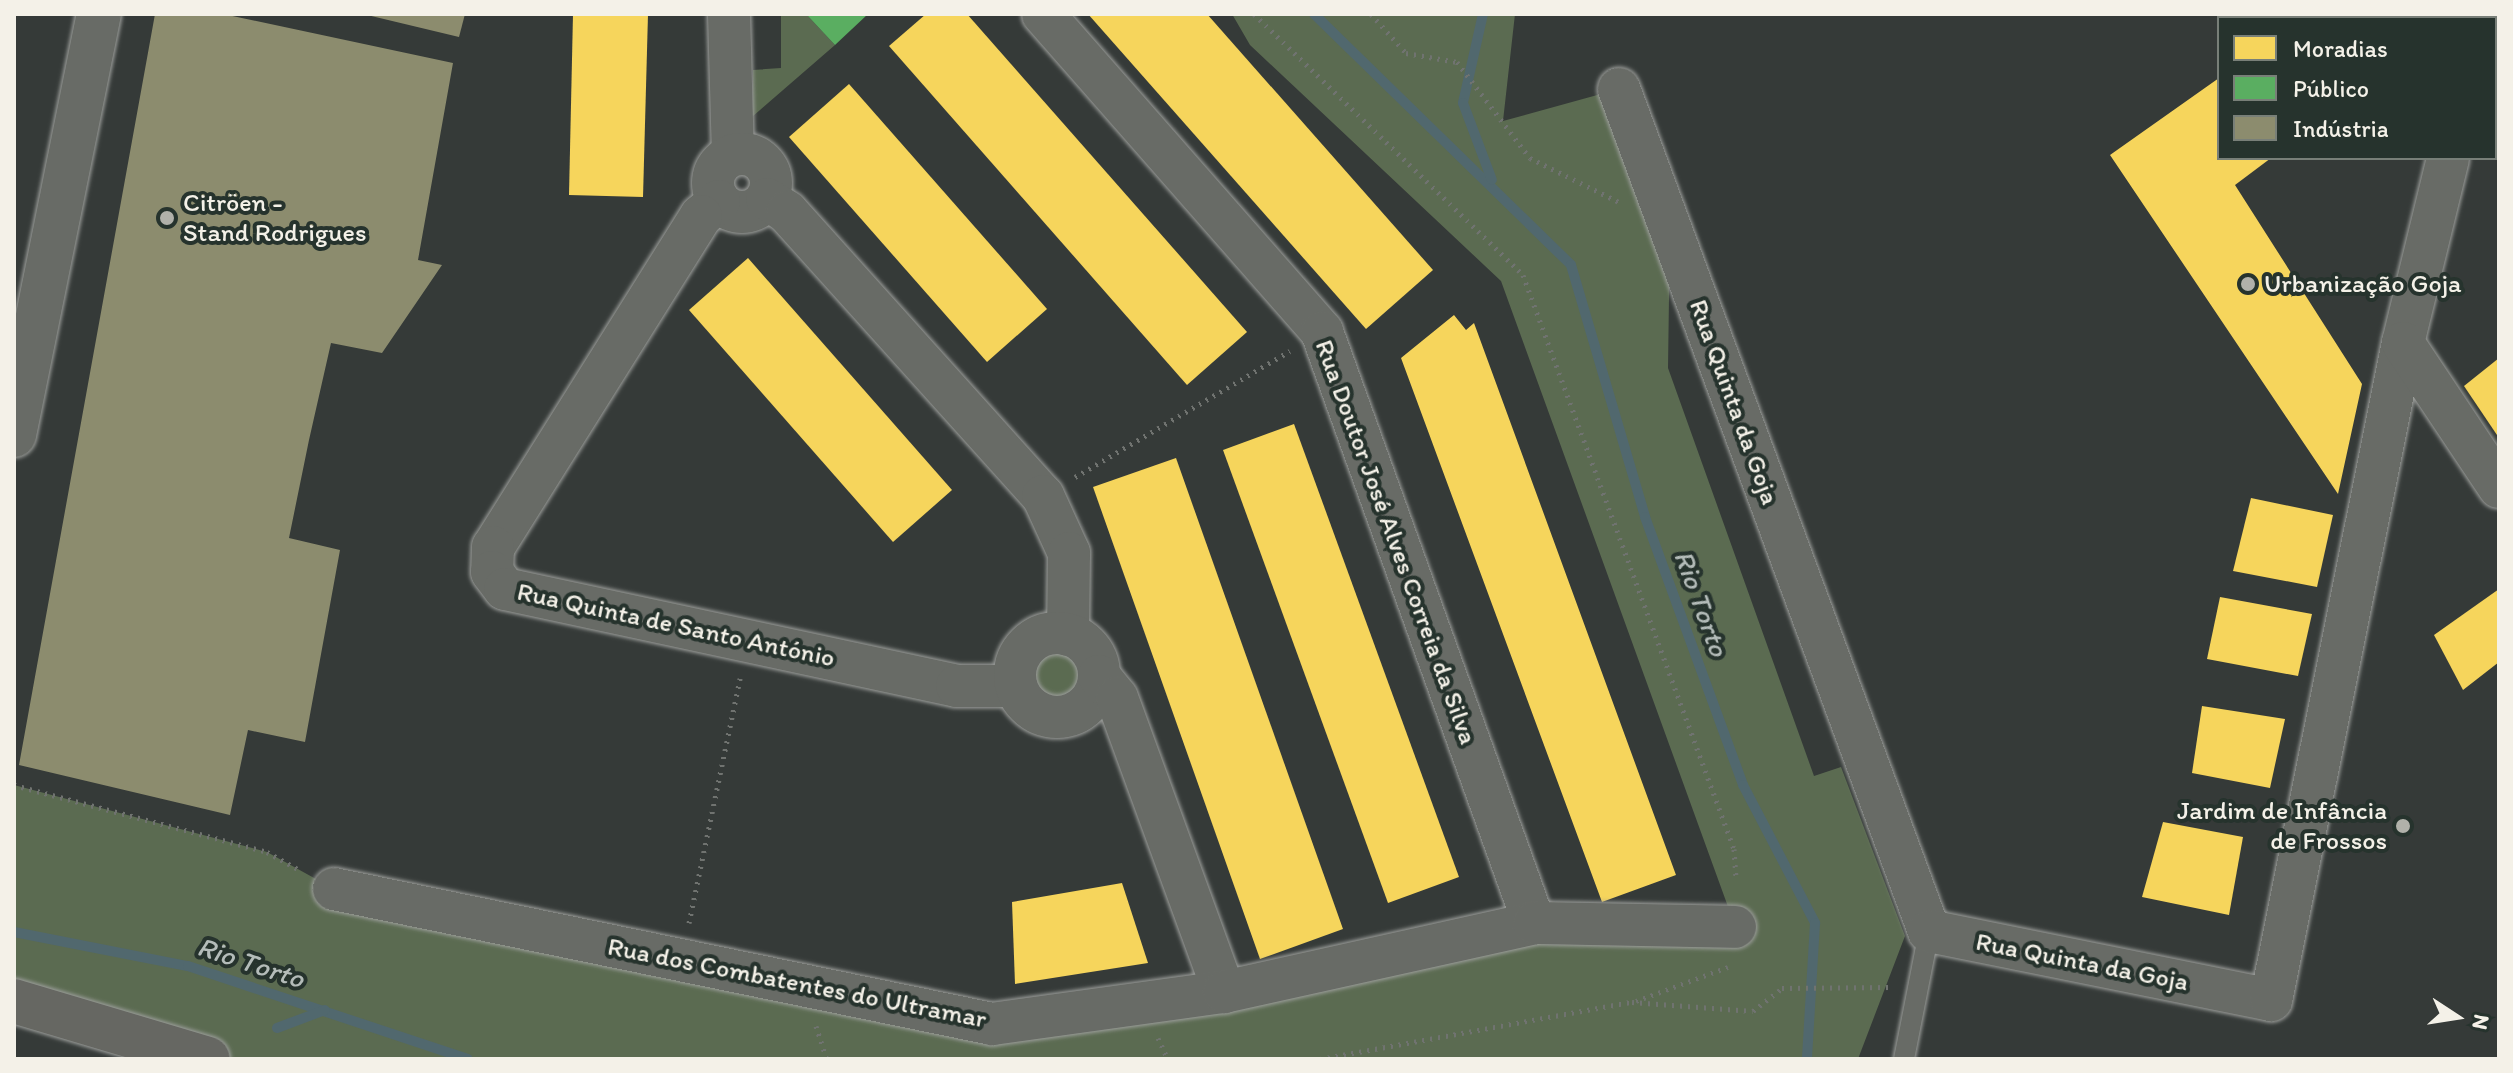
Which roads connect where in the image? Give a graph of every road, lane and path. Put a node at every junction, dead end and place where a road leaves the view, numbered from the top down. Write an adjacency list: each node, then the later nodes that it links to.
1 (99, 14): 14 (street)
2 (729, 14): 7 (street)
3 (1043, 14): 12 (street, Rua Doutor José Alves Correia da Silva)
4 (1254, 14): 22 (path)
5 (1371, 14): 11 (path)
6 (1619, 89): 11 (street, Rua Quinta da Goja)
7 (733, 155): 9 (street); 10 (street)
8 (2448, 160): 13 (street, Rua Quinta da Goja)
9 (767, 199): 10 (street); 16 (street)
10 (719, 201): 18 (street, Rua Quinta de Santo António)
11 (1670, 228): 26 (street, Rua Quinta da Goja)
12 (1322, 332): 16 (path); 24 (street, Rua Doutor José Alves Correia da Silva)
13 (2403, 343): 15 (street); 26 (street, Rua Quinta da Goja)
14 (14, 435)
15 (2499, 487)
16 (1043, 496): 17 (street)
17 (1068, 635): 19 (street); 20 (street)
18 (748, 642): 20 (street, Rua Quinta de Santo António); 27 (path)
19 (1099, 676): 20 (street); 29 (street)
20 (1016, 686)
21 (14, 785): 23 (path)
22 (1736, 878)
23 (334, 889): 27 (street, Rua dos Combatentes do Ultramar)
24 (1534, 923): 25 (street, Rua dos Combatentes do Ultramar); 29 (street, Rua dos Combatentes do Ultramar)
25 (1735, 927): 31 (path)
26 (1929, 931): 34 (lane)
27 (681, 961): 29 (street, Rua dos Combatentes do Ultramar)
28 (1856, 989): 31 (path)
29 (1224, 992)
30 (14, 1001): 32 (main road)
31 (1632, 1002): 33 (path)
32 (208, 1059)
33 (1320, 1059)
34 (1904, 1059)

